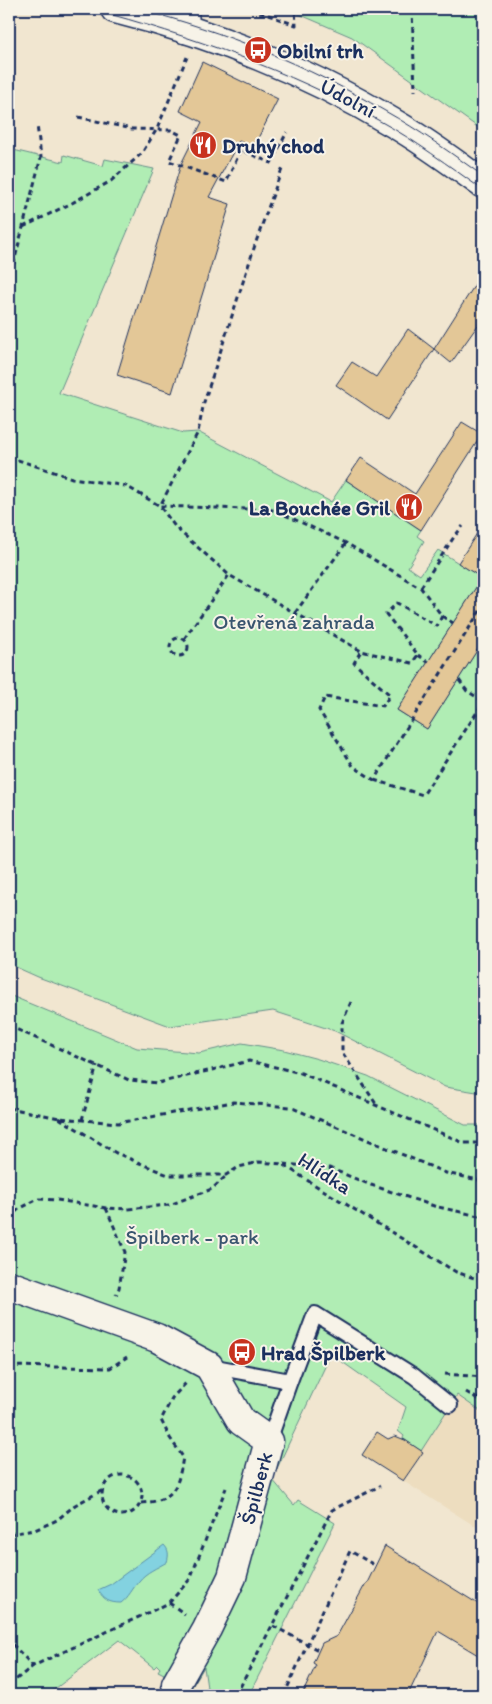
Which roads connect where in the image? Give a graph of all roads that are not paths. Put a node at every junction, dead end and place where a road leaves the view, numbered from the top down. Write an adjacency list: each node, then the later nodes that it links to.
1 (115, 9): 2 (street, Údolní)
2 (188, 24): 3 (street, Údolní)
3 (483, 184)
4 (9, 1285): 5 (street)
5 (209, 1366): 6 (lane); 8 (street, Špilberk)
6 (290, 1381): 7 (lane); 8 (lane)
7 (450, 1405)
8 (269, 1441): 9 (street, Špilberk)
9 (176, 1684)

